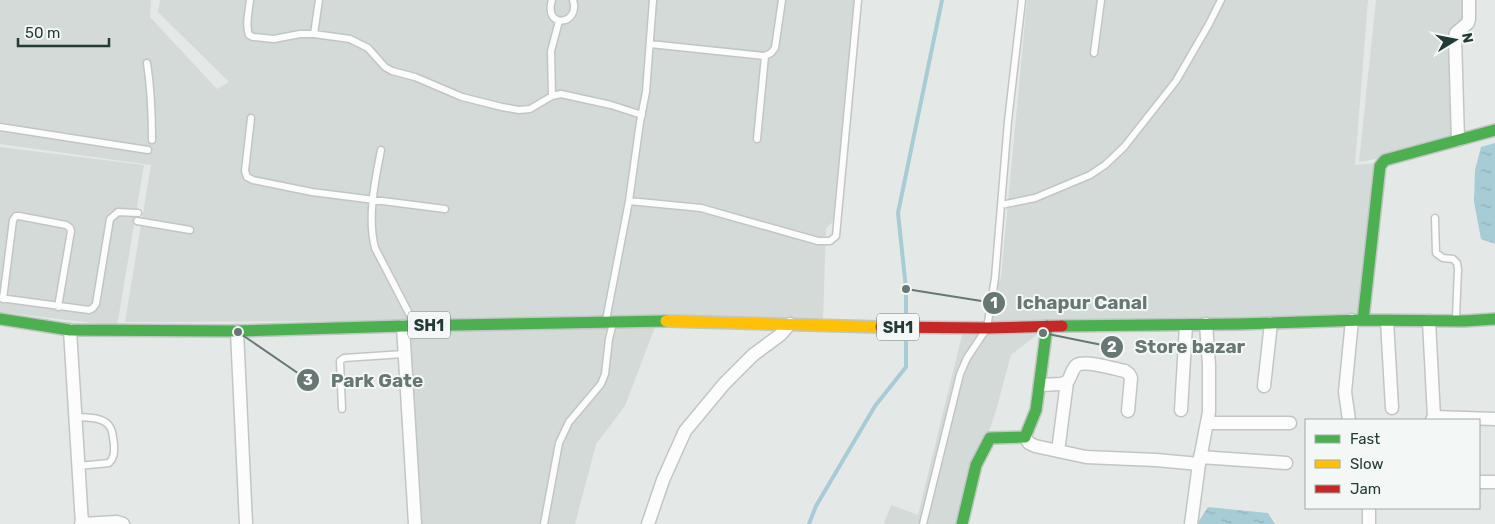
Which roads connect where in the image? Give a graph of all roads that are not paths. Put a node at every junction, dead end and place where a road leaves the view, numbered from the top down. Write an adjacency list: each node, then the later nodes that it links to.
1 (250, 0): 13 (lane)
2 (319, 0): 13 (lane)
3 (552, 0): 12 (lane)
4 (574, 0): 12 (lane)
5 (653, 0): 14 (lane)
6 (782, 0): 16 (lane)
7 (858, 0): 29 (lane)
8 (1022, 0): 30 (lane)
9 (1102, 0): 15 (lane)
10 (1221, 0): 30 (lane)
11 (1469, 0): 25 (street)
12 (559, 21): 18 (lane)
13 (314, 34): 18 (lane)
14 (650, 44): 16 (lane); 19 (lane)
15 (1094, 53)
16 (764, 56): 23 (lane)
17 (147, 63): 24 (lane)
18 (552, 96): 19 (lane)
19 (642, 115): 29 (lane)
20 (251, 118): 28 (lane)
21 (0, 126): 26 (lane)
22 (1495, 130): 25 (main road)
23 (757, 139)
24 (152, 140)
25 (1458, 140): 40 (main road)
26 (148, 150)
27 (381, 150): 28 (lane)
28 (373, 200): 31 (lane); 49 (lane)
29 (629, 201): 44 (lane)
30 (1001, 205): 51 (lane)
31 (445, 209)
32 (138, 213): 37 (lane)
33 (1435, 218): 43 (lane)
34 (137, 221): 35 (lane)
35 (190, 230)
36 (2, 299): 37 (lane); 37 (lane)
37 (58, 307)
38 (0, 319): 52 (main road, SH1)
39 (1495, 319): 43 (main road, SH1)
40 (1358, 320): 41 (main road, SH1); 45 (main road, SH1); 63 (street)
41 (1387, 321): 42 (main road, SH1); 58 (street)
42 (1429, 321): 43 (main road, SH1); 64 (street)
43 (1456, 321)
44 (609, 322): 46 (main road, SH1); 49 (main road, SH1); 80 (lane)
45 (1271, 323): 47 (main road, SH1); 57 (street)
46 (790, 324): 51 (main road, SH1); 81 (street)
47 (1206, 324): 48 (main road, SH1); 66 (street)
48 (1186, 325): 50 (main road, SH1); 60 (street)
49 (409, 326): 53 (main road, SH1); 54 (street)
50 (1047, 326): 51 (main road, SH1); 56 (main road)
51 (987, 328): 82 (lane)
52 (70, 330): 53 (main road, SH1); 62 (street)
53 (237, 331): 78 (street)
54 (404, 354): 59 (lane); 79 (street)
55 (1067, 382): 56 (street); 61 (street); 69 (street)
56 (1040, 385): 68 (main road)
57 (1264, 386)
58 (1392, 408)
59 (342, 409)
60 (1181, 410)
61 (1128, 411)
62 (75, 417): 72 (street); 72 (lane)
63 (1349, 419)
64 (1433, 419): 65 (street)
65 (1495, 419)
66 (1207, 423): 67 (street); 70 (street)
67 (1290, 423)
68 (1025, 437): 69 (street); 83 (main road)
69 (1058, 451): 70 (street)
70 (1200, 461): 71 (street); 84 (street)
71 (1286, 464)
72 (78, 466): 76 (street)
73 (1480, 482): 74 (street)
74 (1495, 482)
75 (1369, 509): 85 (street)
76 (81, 524): 77 (street)
77 (123, 524)
78 (246, 524)
79 (414, 524)
80 (544, 524)
81 (648, 524)
82 (922, 524)
83 (962, 524)
84 (1191, 524)
85 (1369, 524)

